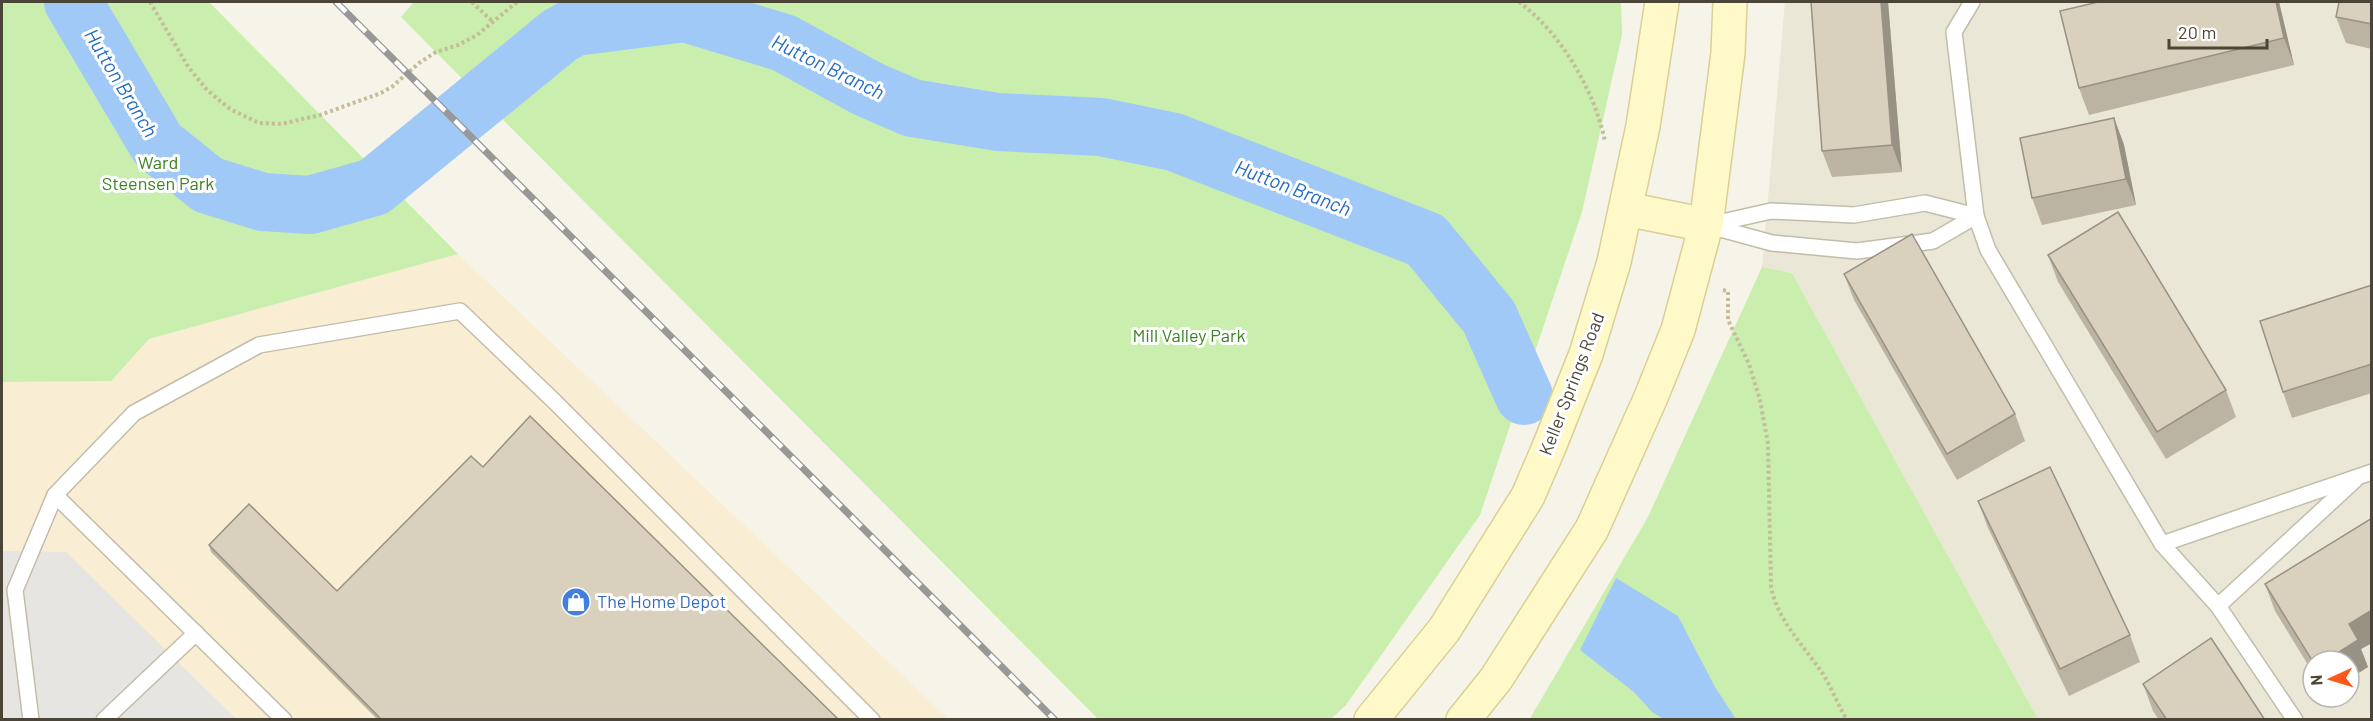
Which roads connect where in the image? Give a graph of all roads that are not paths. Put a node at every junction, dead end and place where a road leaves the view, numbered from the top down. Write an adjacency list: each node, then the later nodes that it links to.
1 (1662, 2): 4 (main road, Keller Springs Road)
2 (1730, 2): 6 (main road)
3 (1972, 2): 5 (lane)
4 (1626, 209): 6 (main road); 16 (main road, Keller Springs Road)
5 (1976, 216): 6 (lane); 6 (lane); 9 (lane)
6 (1706, 225): 17 (main road)
7 (2365, 474): 9 (lane); 10 (lane)
8 (55, 495): 11 (lane); 12 (lane); 15 (lane)
9 (2162, 544): 10 (lane)
10 (2218, 606): 18 (lane)
11 (196, 633): 13 (lane); 14 (lane)
12 (31, 720)
13 (104, 720)
14 (284, 720)
15 (872, 720)
16 (1371, 720)
17 (1462, 720)
18 (2295, 720)

